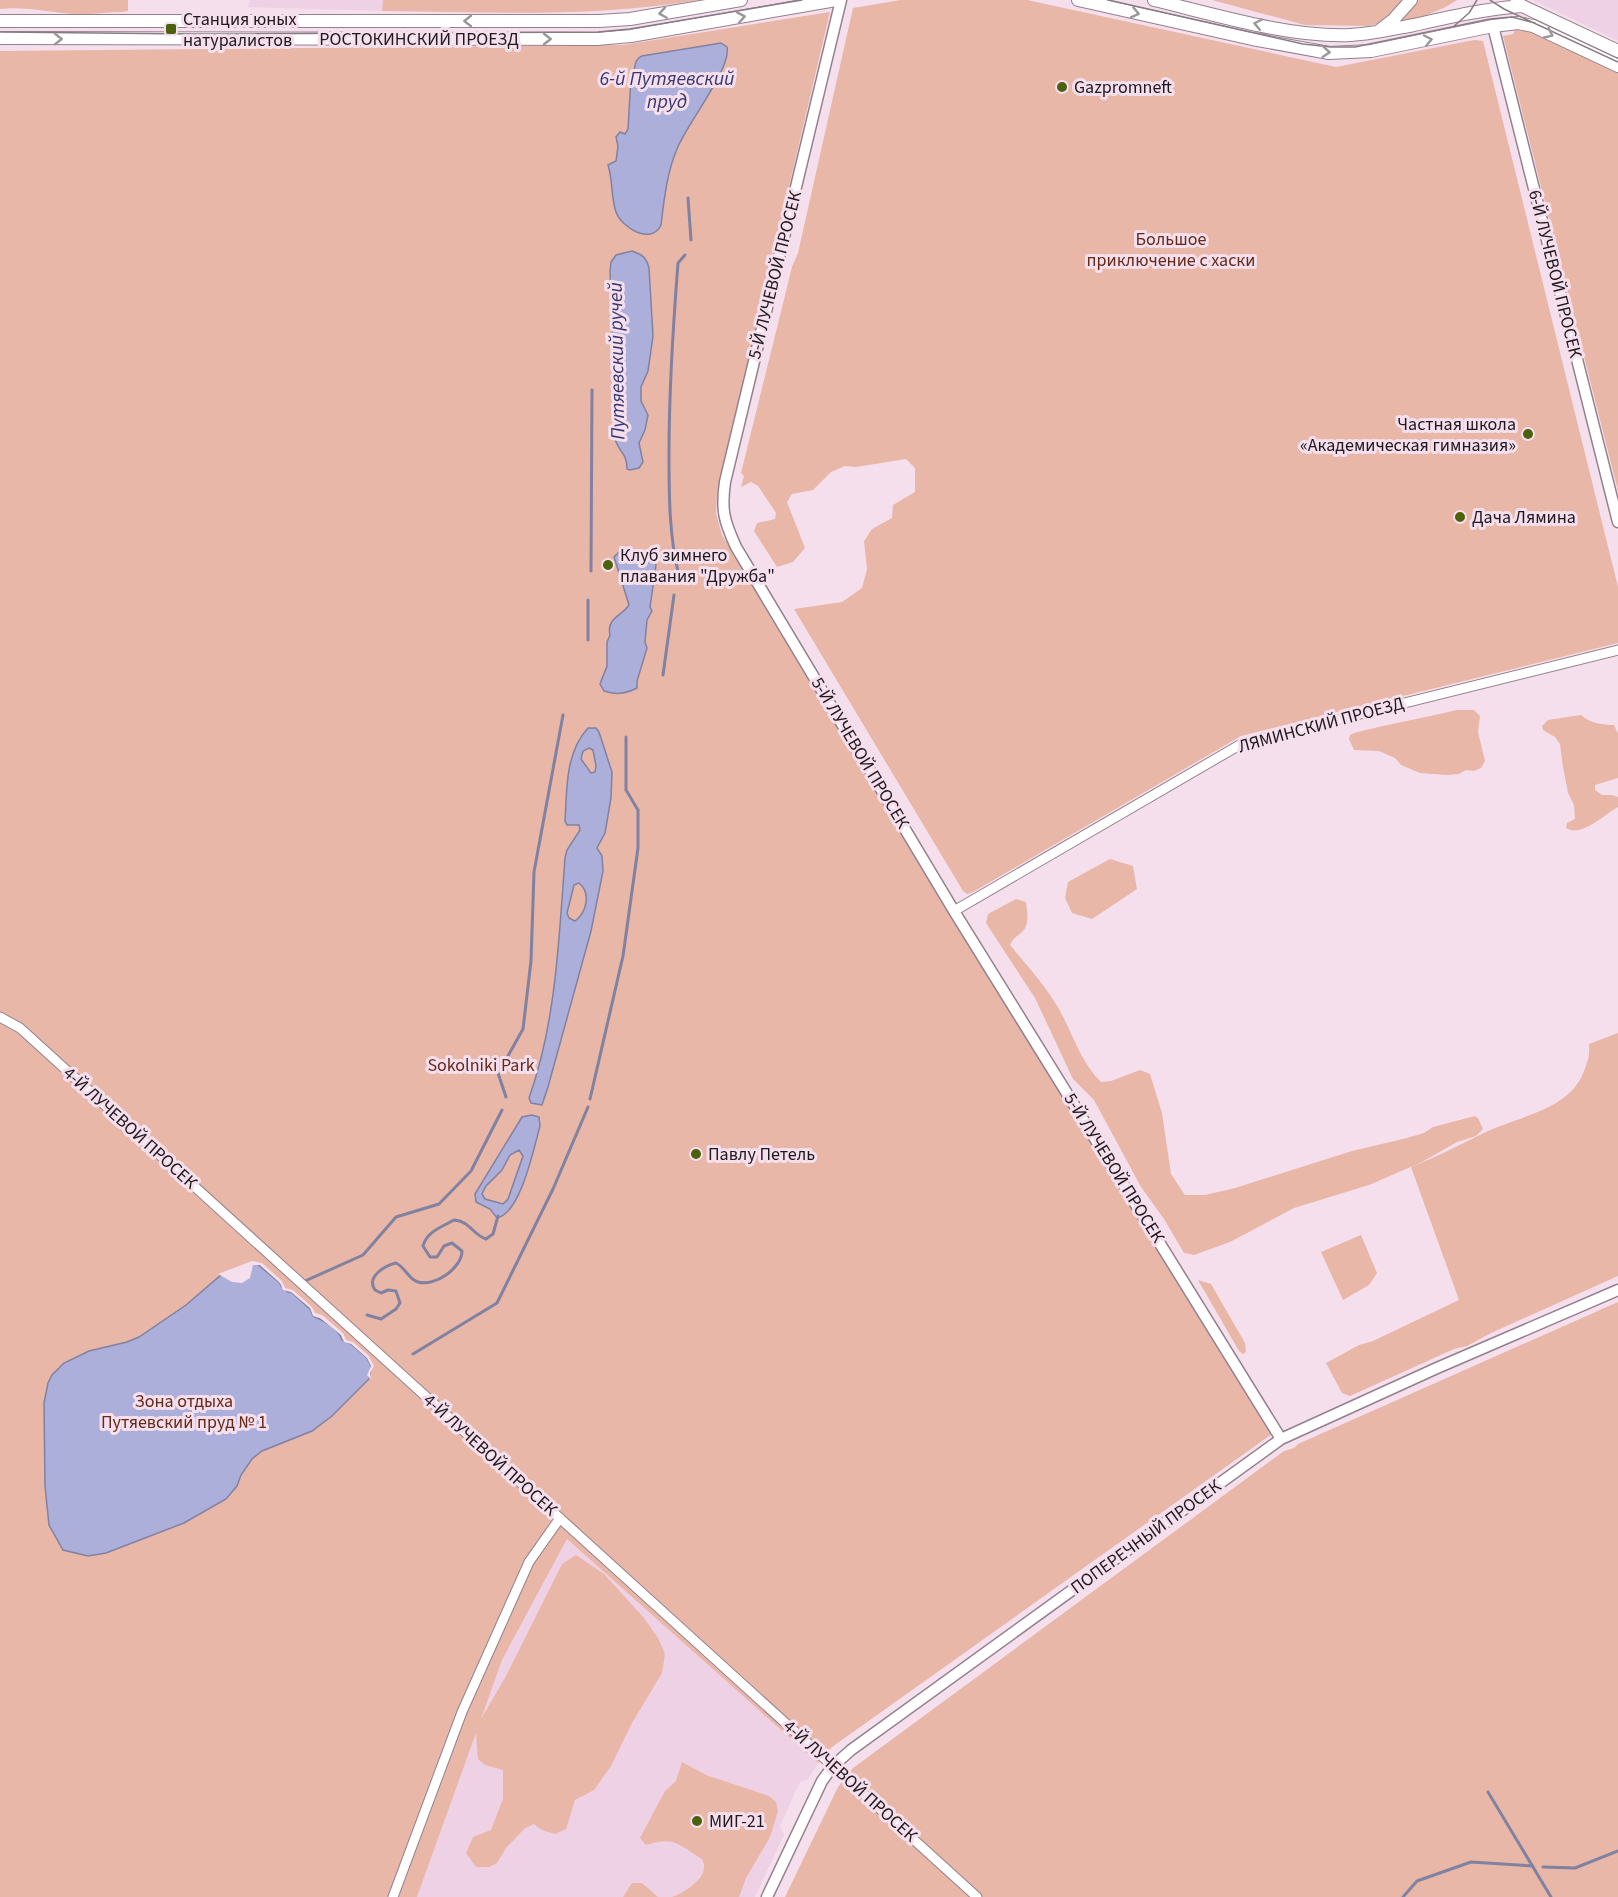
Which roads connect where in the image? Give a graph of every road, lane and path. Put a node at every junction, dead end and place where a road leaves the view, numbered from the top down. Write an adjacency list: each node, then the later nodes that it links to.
1 (741, 0): 11 (main road, РОСТОКИНСКИЙ ПРОЕЗД, one-way to 11)
2 (836, 0): 16 (main road, РОСТОКИНСКИЙ ПРОЕЗД, one-way to 2)
3 (841, 0): 21 (street, 5-Й ЛУЧЕВОЙ ПРОСЕК)
4 (1078, 0): 12 (main road, one-way to 12)
5 (1154, 0): 13 (main road, one-way to 5)
6 (1411, 0): 13 (main road)
7 (1484, 3): 8 (main road); 12 (main road); 13 (main road)
8 (1516, 3): 17 (main road)
9 (0, 21): 10 (main road, РОСТОКИНСКИЙ ПРОЕЗД)
10 (140, 22): 11 (main road, РОСТОКИНСКИЙ ПРОЕЗД); 15 (main road)
11 (276, 22): 16 (main road)
12 (1492, 26): 18 (main road, one-way to 18); 19 (street, 6-Й ЛУЧЕВОЙ ПРОСЕК)
13 (1378, 32)
14 (0, 38): 15 (main road, РОСТОКИНСКИЙ ПРОЕЗД, one-way to 15)
15 (140, 39): 16 (main road, РОСТОКИНСКИЙ ПРОЕЗД)
16 (276, 40)
17 (1618, 51)
18 (1618, 66)
19 (1618, 522)
20 (1618, 650): 21 (street, ЛЯМИНСКИЙ ПРОЕЗД)
21 (954, 911): 24 (street, 5-Й ЛУЧЕВОЙ ПРОСЕК)
22 (0, 1017): 25 (street, 4-Й ЛУЧЕВОЙ ПРОСЕК)
23 (1618, 1290): 24 (street, ПОПЕРЕЧНЫЙ ПРОСЕК)
24 (1281, 1439): 26 (street, ПОПЕРЕЧНЫЙ ПРОСЕК)
25 (560, 1518): 26 (street, 4-Й ЛУЧЕВОЙ ПРОСЕК); 27 (street)
26 (833, 1766): 28 (street, ПОПЕРЕЧНЫЙ ПРОСЕК); 29 (street, 4-Й ЛУЧЕВОЙ ПРОСЕК)
27 (393, 1897)
28 (767, 1897)
29 (977, 1897)

